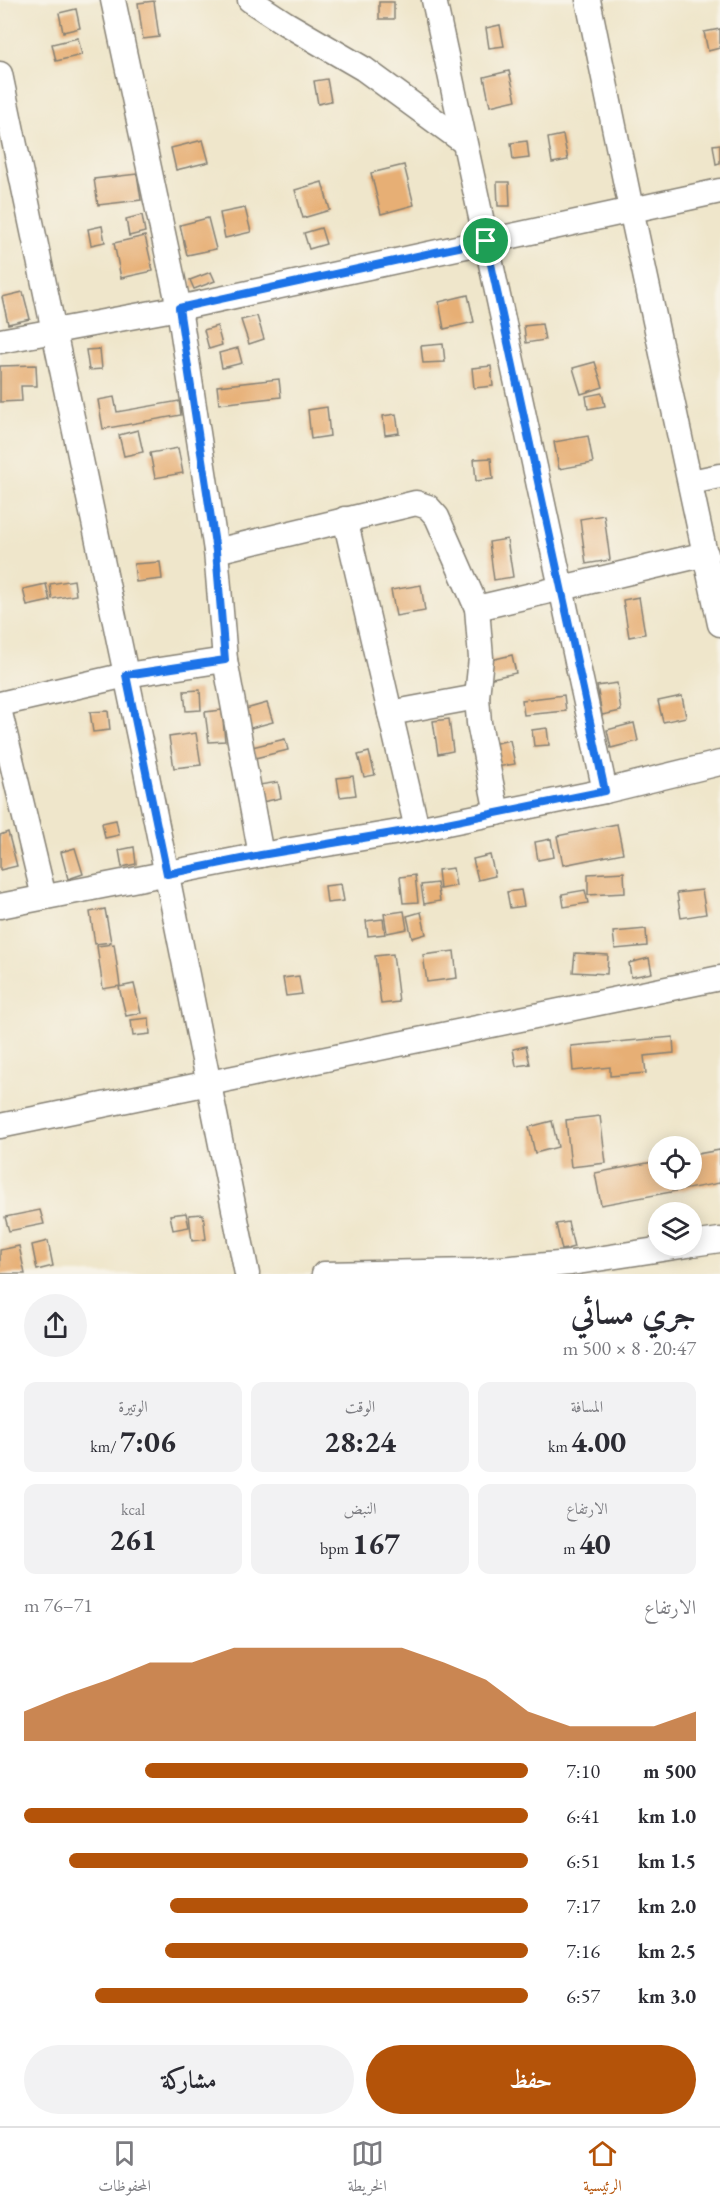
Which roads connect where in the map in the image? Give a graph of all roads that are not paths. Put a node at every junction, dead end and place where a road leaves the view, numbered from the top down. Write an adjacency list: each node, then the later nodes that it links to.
1 (113, 0): 10 (street)
2 (250, 0): 6 (street)
3 (434, 0): 6 (street)
4 (588, 0): 8 (street)
5 (0, 74): 11 (street)
6 (464, 142): 9 (street)
7 (720, 191): 8 (street)
8 (631, 209): 9 (street); 14 (street)
9 (486, 241): 10 (street); 18 (street)
10 (179, 308): 11 (street); 16 (street)
11 (54, 331): 12 (street); 22 (street)
12 (0, 341)
13 (720, 476): 14 (street)
14 (691, 482): 17 (street)
15 (345, 519): 16 (street); 19 (street); 26 (street)
16 (216, 551): 21 (street)
17 (706, 554): 18 (street); 20 (street)
18 (562, 589): 19 (street); 28 (street)
19 (477, 608): 23 (street)
20 (720, 624)
21 (225, 660): 22 (street); 31 (street)
22 (126, 675): 24 (street); 32 (street)
23 (477, 697): 26 (street); 29 (street)
24 (0, 704)
25 (0, 713): 33 (street)
26 (390, 713): 30 (street)
27 (720, 763): 28 (street)
28 (605, 791): 29 (street)
29 (497, 813): 30 (street)
30 (417, 829): 31 (street)
31 (261, 855): 32 (street)
32 (167, 874): 33 (street); 36 (street)
33 (44, 897): 34 (street)
34 (0, 906)
35 (720, 978): 36 (street)
36 (209, 1083): 37 (street); 41 (street)
37 (0, 1126)
38 (720, 1240): 39 (street)
39 (702, 1243)
40 (648, 1251): 42 (street)
41 (246, 1274)
42 (324, 1274)

